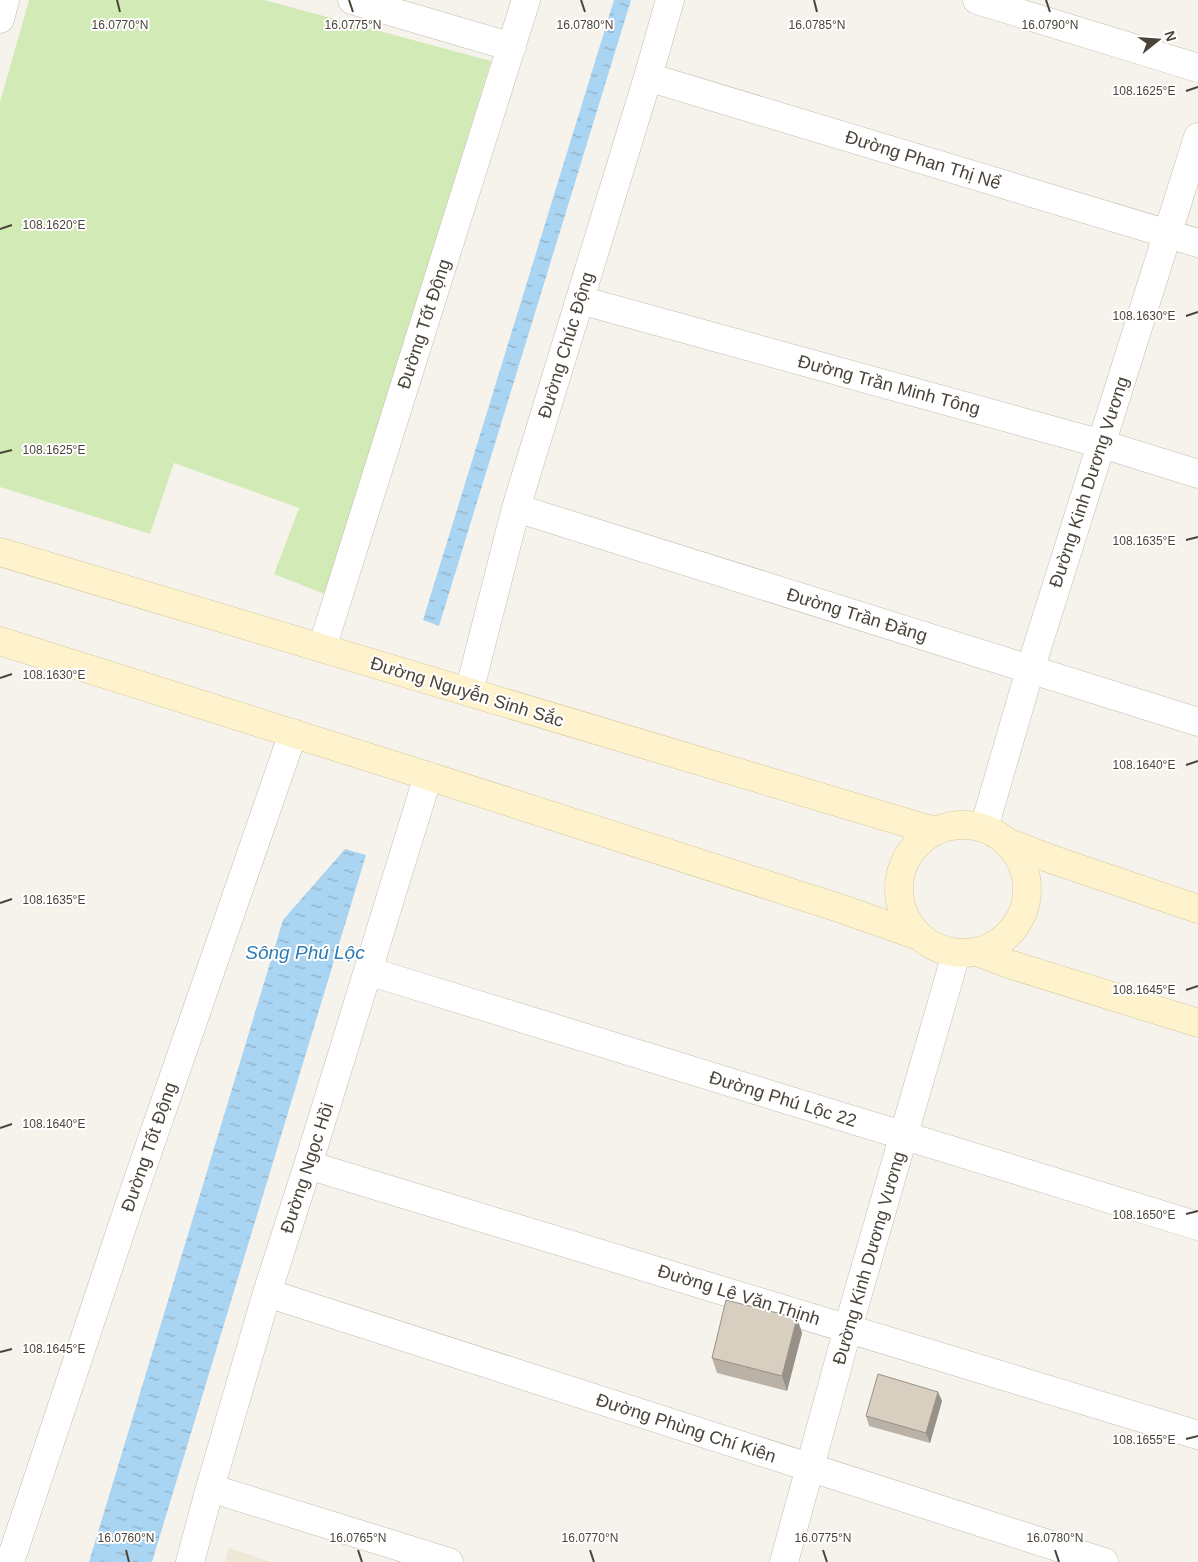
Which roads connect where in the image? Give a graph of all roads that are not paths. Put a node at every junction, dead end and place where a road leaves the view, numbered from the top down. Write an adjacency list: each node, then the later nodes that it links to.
1 (5, 0): 6 (street)
2 (352, 0): 7 (street)
3 (526, 0): 7 (street, Đường Tốt Động)
4 (670, 0): 9 (street, Đường Chúc Động)
5 (977, 0): 8 (street)
6 (0, 19)
7 (512, 47): 19 (street, Đường Tốt Động)
8 (1198, 68)
9 (648, 77): 11 (street, Đường Phan Thị Nể); 13 (street, Đường Chúc Động)
10 (1198, 137): 11 (street, Đường Kinh Dương Vương)
11 (1168, 234): 12 (street, Đường Phan Thị Nể); 14 (street, Đường Kinh Dương Vương)
12 (1198, 243)
13 (580, 300): 14 (street, Đường Trần Minh Tông); 16 (street, Đường Chúc Động)
14 (1102, 444): 15 (street, Đường Trần Minh Tông); 20 (street, Đường Kinh Dương Vương)
15 (1198, 474)
16 (516, 508): 20 (street, Đường Trần Đăng); 21 (street, Đường Chúc Động)
17 (0, 552): 19 (main road, Đường Nguyễn Sinh Sắc)
18 (0, 641): 23 (main road)
19 (322, 648): 21 (main road, Đường Nguyễn Sinh Sắc)
20 (1030, 670): 22 (street, Đường Trần Đăng); 26 (street, Đường Kinh Dương Vương)
21 (469, 692): 25 (main road, Đường Nguyễn Sinh Sắc)
22 (1198, 722)
23 (293, 733): 24 (main road); 40 (street, Đường Tốt Động)
24 (428, 776): 28 (main road); 30 (street, Đường Ngọc Hồi)
25 (934, 831): 26 (main road); 28 (main road)
26 (996, 835): 27 (main road); 29 (main road)
27 (1198, 908)
28 (916, 935): 29 (main road)
29 (966, 953): 31 (main road); 32 (street, Đường Kinh Dương Vương)
30 (368, 971): 32 (street, Đường Phú Lộc 22); 33 (street, Đường Ngọc Hồi)
31 (1198, 1023)
32 (904, 1136): 34 (street, Đường Phú Lộc 22); 36 (street, Đường Kinh Dương Vương)
33 (308, 1164): 35 (street, Đường Ngọc Hồi); 36 (street, Đường Lê Văn Thịnh)
34 (1198, 1226)
35 (267, 1293): 38 (street, Đường Phùng Chí Kiên); 39 (street, Đường Ngọc Hồi)
36 (848, 1328): 37 (street, Đường Lê Văn Thịnh); 38 (street, Đường Kinh Dương Vương)
37 (1198, 1435)
38 (811, 1468): 43 (street, Đường Kinh Dương Vương); 44 (street, Đường Phùng Chí Kiên)
39 (210, 1488): 41 (street, Đường Ngọc Hồi); 42 (street)
40 (10, 1562)
41 (190, 1562)
42 (449, 1562)
43 (784, 1562)
44 (1104, 1562)

